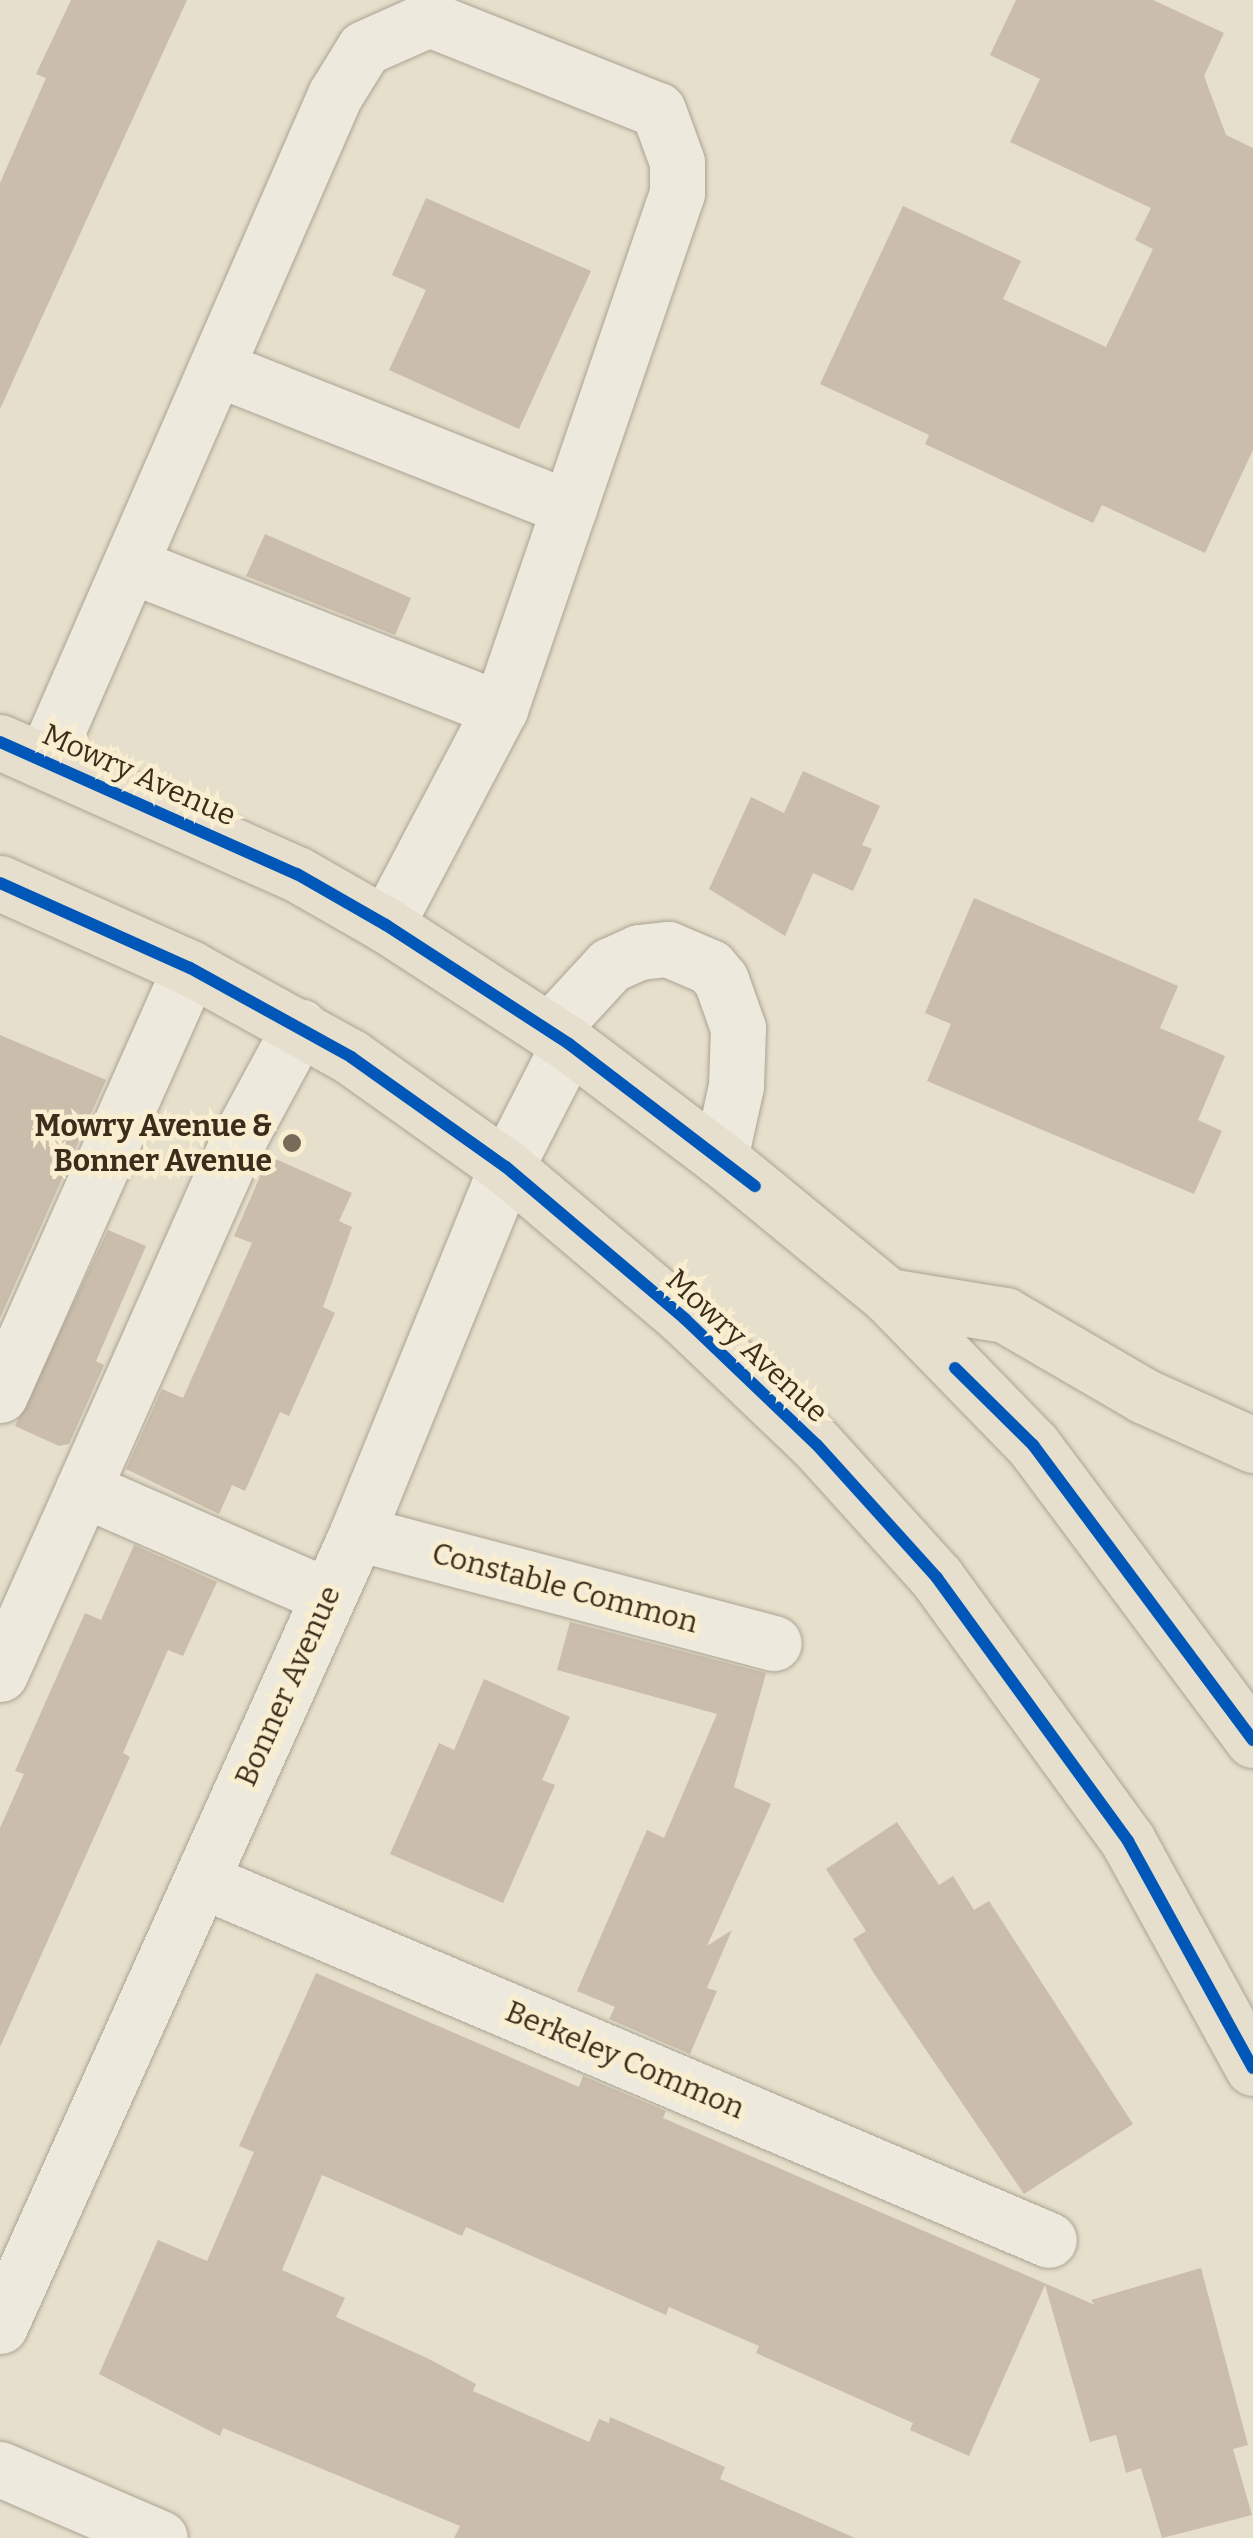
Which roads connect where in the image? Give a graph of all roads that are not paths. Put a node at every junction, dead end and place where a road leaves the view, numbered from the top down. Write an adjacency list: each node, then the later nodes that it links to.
1 (216, 368): 2 (street); 2 (street); 3 (street)
2 (569, 508): 4 (street)
3 (130, 565): 4 (street); 5 (street)
4 (500, 709): 7 (street)
5 (22, 751): 7 (main road, Mowry Avenue)
6 (0, 882): 8 (main road, Mowry Avenue)
7 (386, 925): 10 (main road, Mowry Avenue)
8 (190, 968): 9 (main road, Mowry Avenue); 14 (street)
9 (300, 1026): 12 (main road, Mowry Avenue); 16 (street)
10 (559, 1038): 11 (main road, Mowry Avenue); 11 (street, Bonner Avenue); 12 (street, Bonner Avenue)
11 (720, 1158): 13 (main road, Mowry Avenue)
12 (506, 1167): 17 (street, Bonner Avenue); 23 (main road, Mowry Avenue)
13 (888, 1296): 15 (main road); 21 (main road, Mowry Avenue)
14 (0, 1395)
15 (1251, 1439)
16 (84, 1490): 18 (street); 20 (street)
17 (357, 1533): 18 (street, Bonner Avenue); 19 (street, Constable Common)
18 (328, 1596): 22 (street, Bonner Avenue)
19 (774, 1643)
20 (0, 1674)
21 (1253, 1740)
22 (201, 1880): 24 (street, Berkeley Common); 25 (street, Bonner Avenue)
23 (1253, 2068)
24 (1049, 2240)
25 (0, 2326)
26 (0, 2469): 27 (street)
27 (160, 2538)

